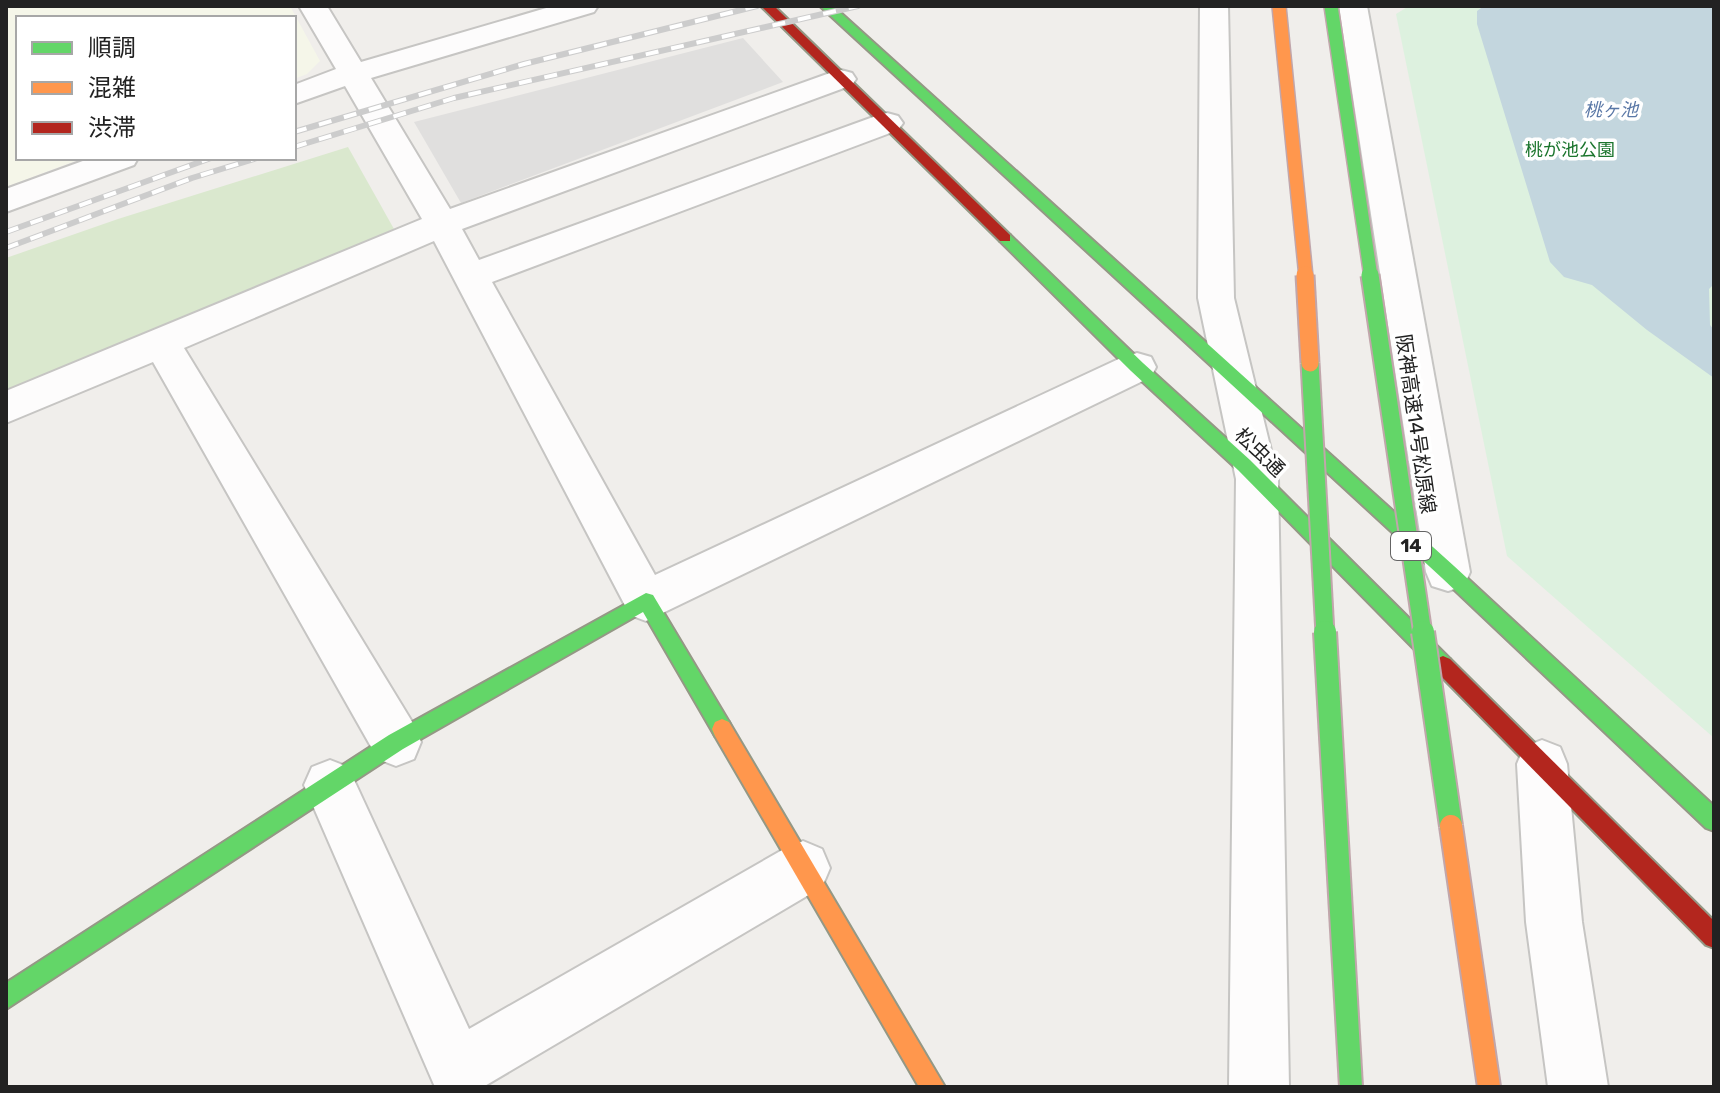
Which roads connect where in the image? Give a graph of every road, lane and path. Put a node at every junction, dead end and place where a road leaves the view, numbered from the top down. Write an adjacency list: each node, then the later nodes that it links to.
1 (313, 6): 9 (street)
2 (584, 6): 9 (street)
3 (767, 6): 10 (main road, 松虫通)
4 (826, 6): 19 (main road, 松虫通)
5 (1214, 6): 19 (street)
6 (1279, 6): 33 (main road, bridge)
7 (1331, 6): 34 (main road, 阪神高速14号松原線 / 14, bridge)
8 (1353, 6): 22 (street)
9 (351, 74): 11 (street); 15 (street)
10 (841, 79): 12 (main road, 松虫通); 15 (street)
11 (296, 94)
12 (887, 123): 16 (street); 18 (main road, 松虫通)
13 (117, 160): 14 (street)
14 (6, 201)
15 (442, 224): 16 (street); 17 (street)
16 (470, 277): 23 (street)
17 (161, 342): 20 (street); 24 (street)
18 (1137, 367): 21 (main road, 松虫通); 23 (street)
19 (1233, 378): 21 (street); 22 (main road, 松虫通)
20 (6, 408)
21 (1257, 479): 25 (main road, 松虫通); 32 (street)
22 (1448, 572): 27 (main road, 松虫通)
23 (646, 601): 24 (main road); 28 (main road)
24 (396, 742): 26 (main road)
25 (1542, 764): 29 (main road, 松虫通); 35 (street)
26 (330, 785): 28 (street); 30 (main road)
27 (1714, 820)
28 (803, 868): 31 (main road)
29 (1714, 937)
30 (6, 997)
31 (933, 1087)
32 (1259, 1087)
33 (1351, 1087)
34 (1489, 1087)
35 (1578, 1087)

